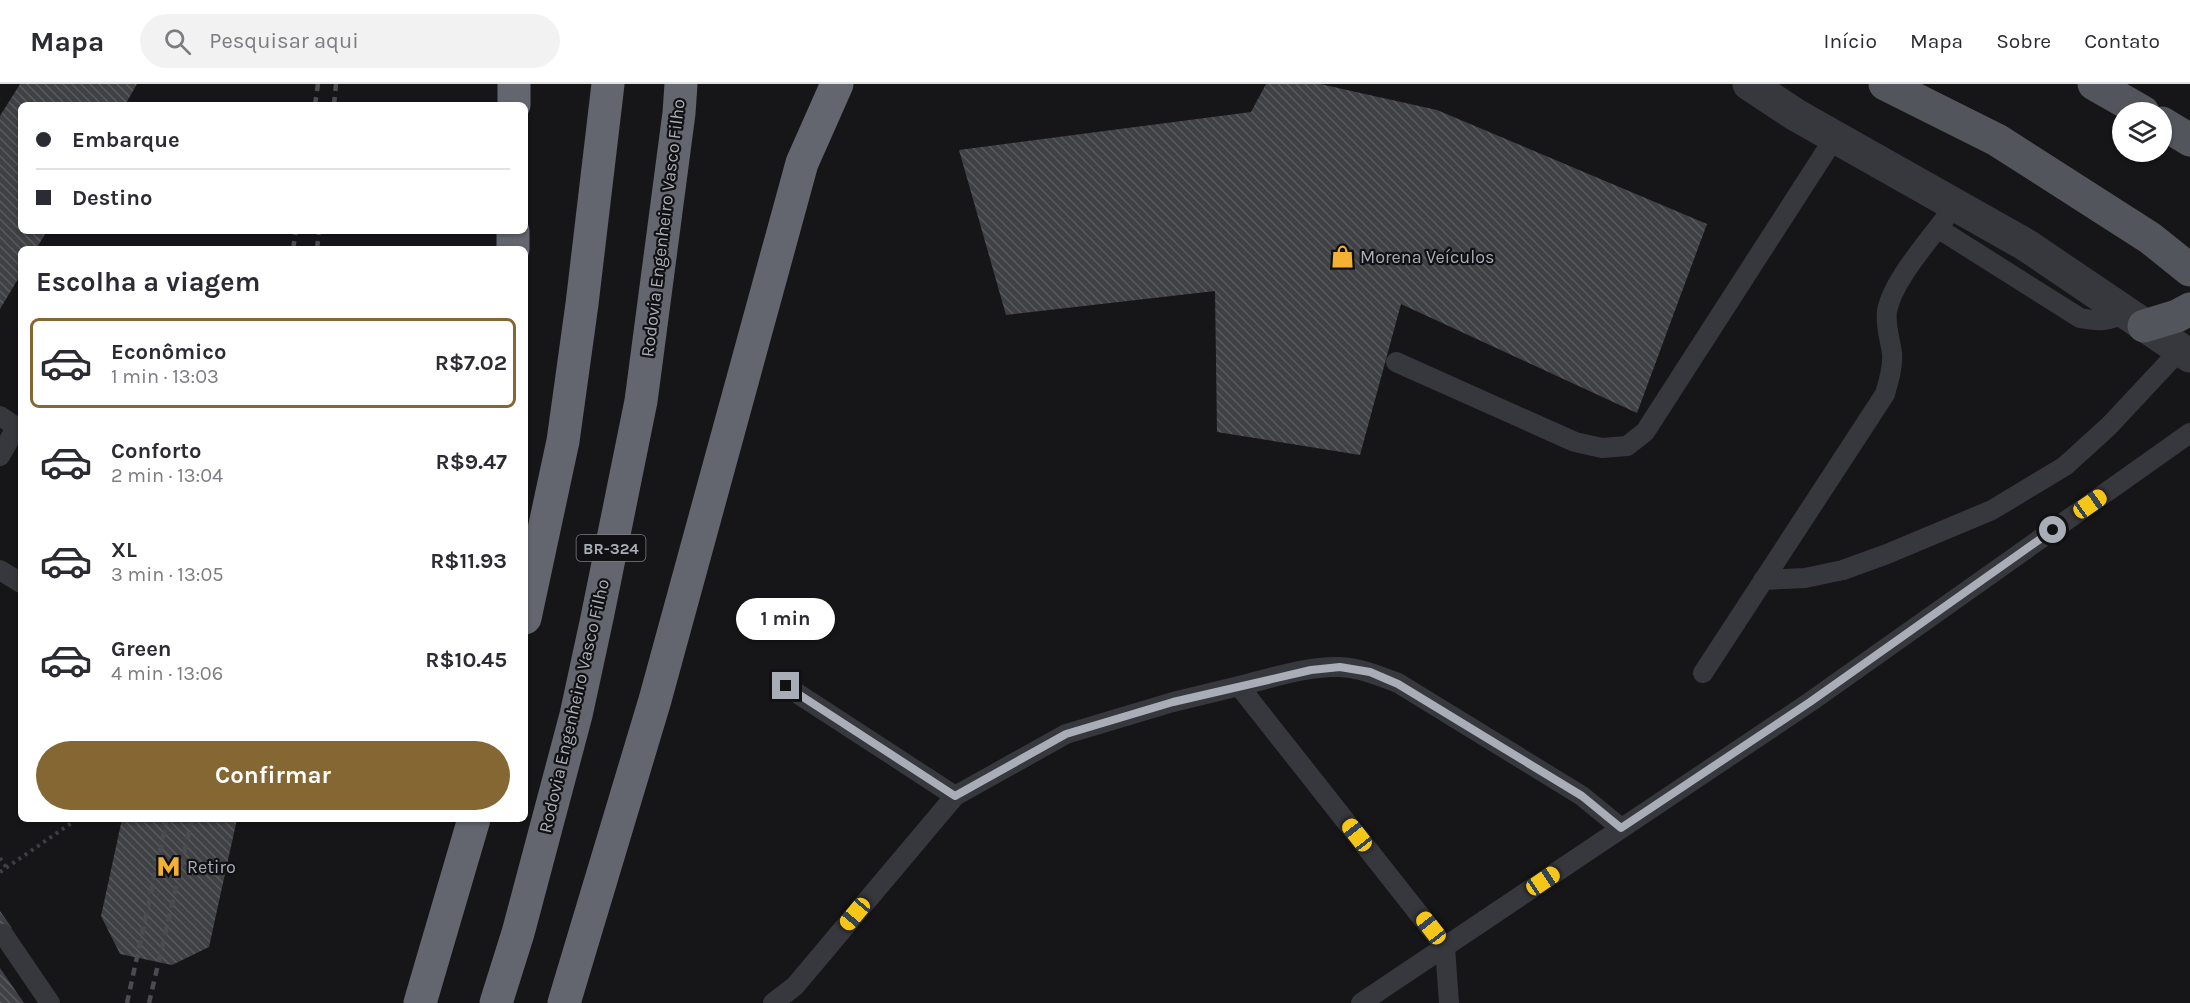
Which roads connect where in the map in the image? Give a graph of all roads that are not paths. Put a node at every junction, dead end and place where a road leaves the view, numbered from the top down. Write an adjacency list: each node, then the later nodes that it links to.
1 (514, 84): 8 (highway)
2 (608, 84): 26 (highway)
3 (681, 84): 39 (highway, Rodovia Engenheiro Vasco Filho / BR-324)
4 (837, 84): 40 (highway)
5 (1749, 84): 11 (street)
6 (1885, 84): 14 (main road)
7 (2094, 84): 9 (main road)
8 (514, 102)
9 (2126, 102)
10 (2172, 129): 12 (main road)
11 (1834, 136): 13 (street); 18 (lane)
12 (2190, 140)
13 (1947, 217): 16 (street); 24 (lane)
14 (2190, 270)
15 (2190, 309): 16 (main road)
16 (2135, 319): 17 (street)
17 (2185, 353): 24 (lane)
18 (1396, 362)
19 (0, 416): 20 (lane)
20 (18, 429): 22 (lane)
21 (2190, 433): 33 (lane)
22 (0, 456)
23 (0, 570): 25 (lane)
24 (1763, 580): 27 (lane)
25 (18, 581)
26 (528, 604)
27 (1702, 673)
28 (786, 686): 30 (lane)
29 (1239, 686): 30 (lane); 33 (lane); 36 (lane)
30 (955, 796): 41 (lane)
31 (459, 822): 34 (highway)
32 (473, 822): 34 (highway)
33 (1621, 828): 36 (lane)
34 (447, 914): 38 (highway)
35 (3, 934): 37 (lane)
36 (1445, 947): 42 (lane); 43 (lane)
37 (50, 1003)
38 (420, 1003)
39 (496, 1003)
40 (564, 1003)
41 (773, 1003)
42 (1361, 1003)
43 (1449, 1003)

